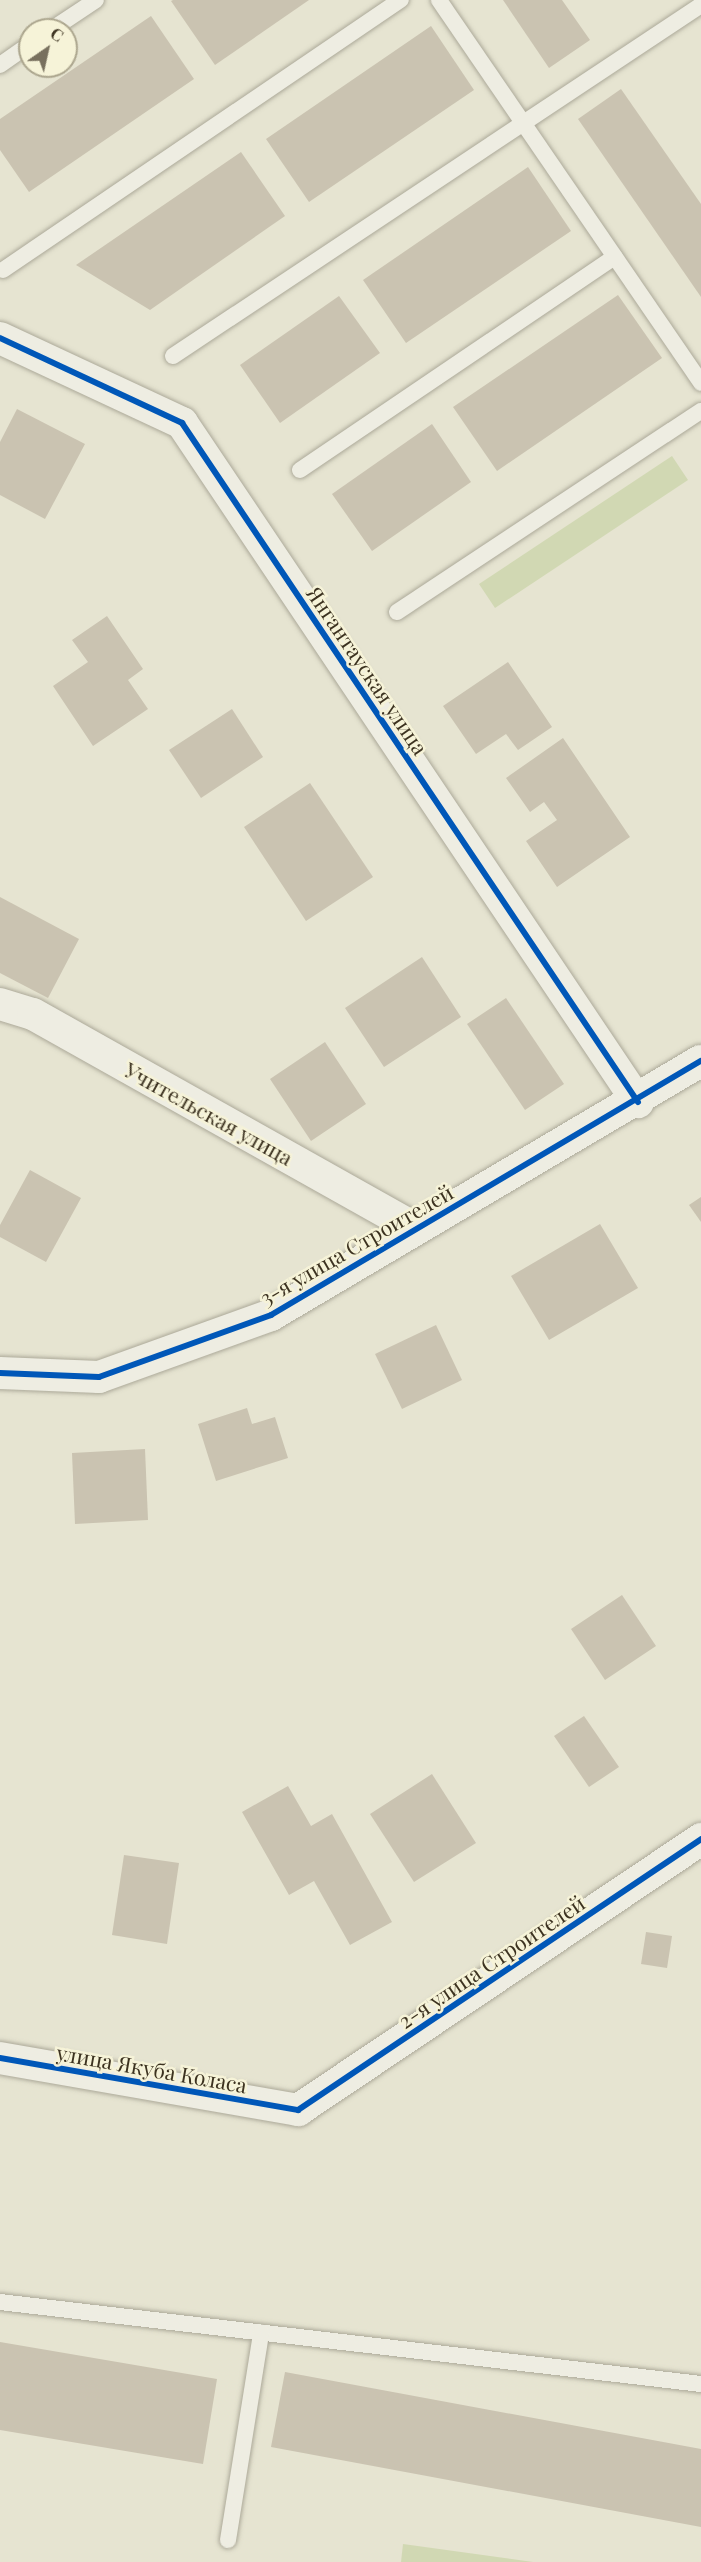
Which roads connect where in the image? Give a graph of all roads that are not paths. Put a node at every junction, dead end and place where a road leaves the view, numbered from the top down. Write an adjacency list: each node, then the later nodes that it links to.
1 (96, 0): 5 (lane)
2 (401, 0): 10 (lane)
3 (439, 0): 8 (lane)
4 (701, 5): 8 (lane)
5 (69, 18)
6 (18, 52): 7 (lane)
7 (0, 65)
8 (522, 120): 9 (lane); 12 (lane)
9 (615, 257): 13 (lane); 15 (lane)
10 (3, 270)
11 (0, 338): 19 (street, Янгантауская улица)
12 (173, 356)
13 (701, 383)
14 (701, 411): 16 (lane)
15 (300, 470)
16 (397, 612)
17 (0, 1004): 20 (street, Учительская улица)
18 (701, 1061): 19 (street, 3-я улица Строителей)
19 (638, 1102): 20 (street, 3-я улица Строителей)
20 (414, 1228): 21 (street, 3-я улица Строителей)
21 (0, 1373)
22 (701, 1839): 24 (street, 2-я улица Строителей)
23 (0, 2058): 24 (street, улица Якуба Коласа)
24 (298, 2110)
25 (0, 2302): 26 (lane)
26 (261, 2333): 27 (lane); 28 (lane)
27 (701, 2384)
28 (228, 2540)

